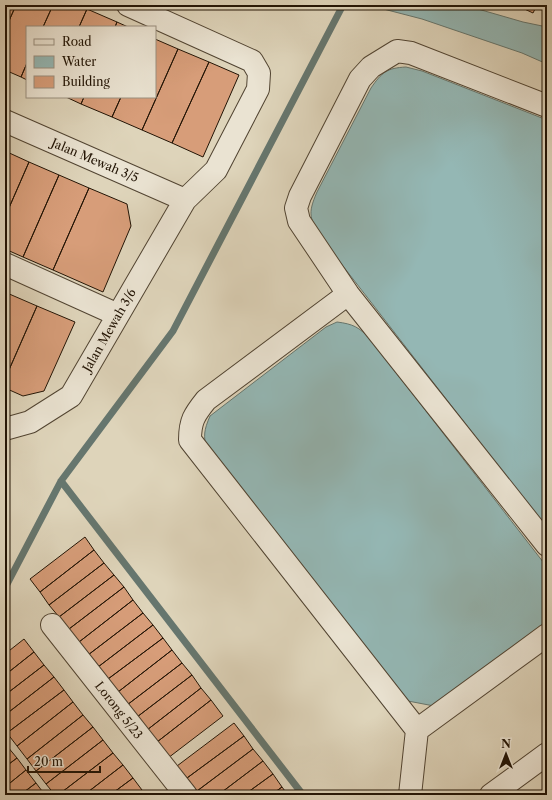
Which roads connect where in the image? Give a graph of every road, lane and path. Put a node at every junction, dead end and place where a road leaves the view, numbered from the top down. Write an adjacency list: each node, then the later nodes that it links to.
1 (128, 5): 4 (street, Jalan Mewah 3/6)
2 (547, 106): 6 (street)
3 (5, 121): 4 (street, Jalan Mewah 3/5)
4 (185, 200): 7 (street, Jalan Mewah 3/6)
5 (5, 264): 7 (street)
6 (348, 294): 9 (street); 12 (street)
7 (118, 315): 8 (street, Jalan Mewah 3/6)
8 (5, 429)
9 (547, 545)
10 (52, 625): 14 (street, Lorong 5/23)
11 (547, 635): 12 (street)
12 (417, 730): 15 (street)
13 (547, 754): 16 (street)
14 (186, 795)
15 (410, 795)
16 (491, 795)

